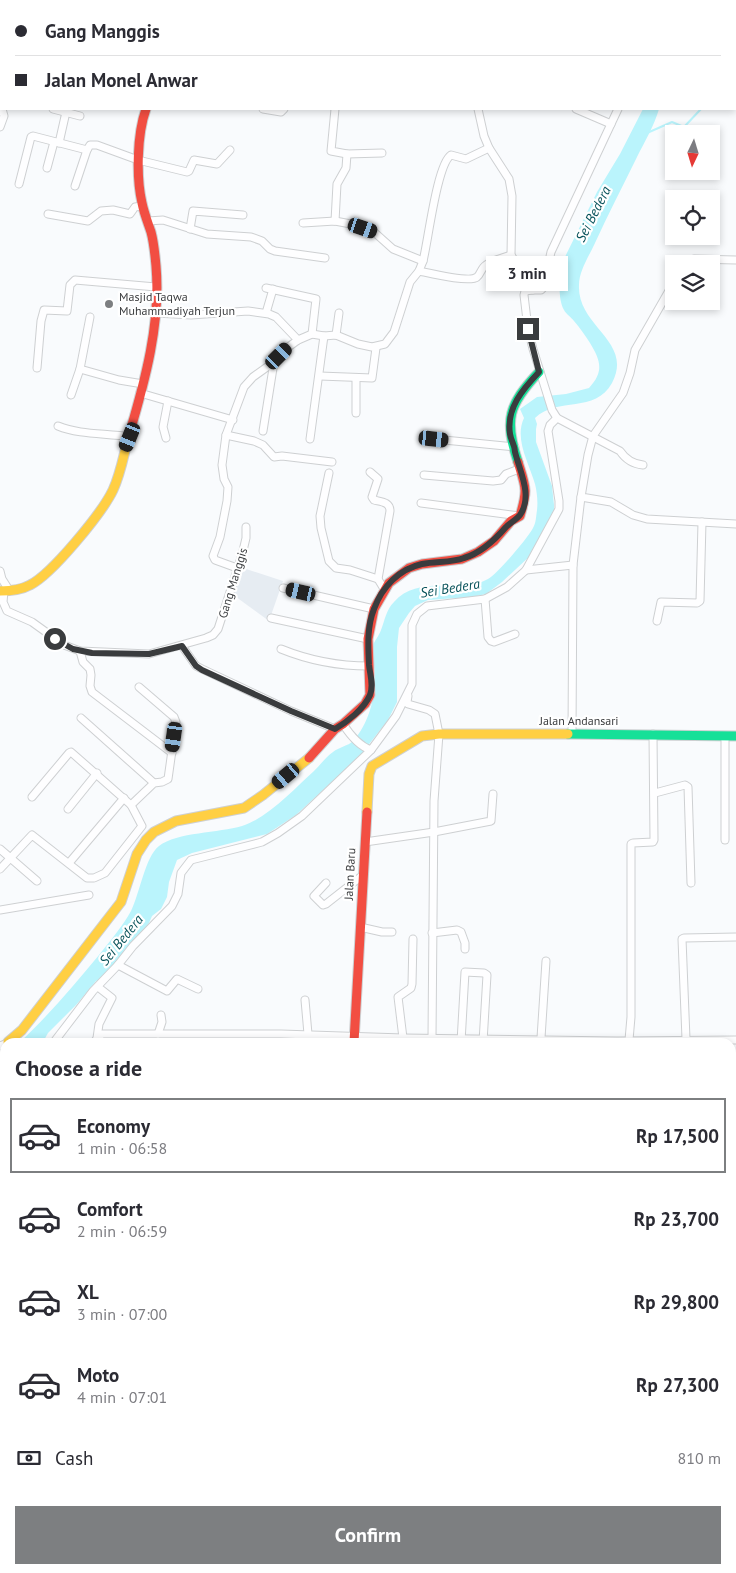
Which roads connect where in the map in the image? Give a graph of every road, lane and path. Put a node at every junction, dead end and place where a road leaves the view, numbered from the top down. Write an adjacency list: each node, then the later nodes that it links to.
1 (2, 110): 13 (street)
2 (57, 110): 10 (street)
3 (146, 110): 20 (street)
4 (269, 110): 5 (street)
5 (283, 110)
6 (335, 110): 19 (street)
7 (478, 110): 15 (street)
8 (578, 110): 12 (street)
9 (618, 110): 12 (street)
10 (66, 112): 11 (street); 14 (street)
11 (80, 116)
12 (612, 124): 40 (street)
13 (0, 127)
14 (57, 142): 16 (street); 21 (street); 22 (street)
15 (490, 148): 31 (street); 35 (street)
16 (87, 150): 20 (street); 23 (street)
17 (230, 150): 20 (street)
18 (382, 153): 19 (street)
19 (347, 154): 27 (street)
20 (138, 160): 24 (street)
21 (47, 168)
22 (19, 184)
23 (75, 186)
24 (142, 206): 25 (street); 28 (street)
25 (48, 214)
26 (244, 215): 30 (street)
27 (335, 221): 29 (street); 35 (street)
28 (148, 222): 30 (street); 37 (street)
29 (304, 223)
30 (190, 229): 32 (street)
31 (511, 255): 36 (street); 40 (street)
32 (325, 258)
33 (720, 260): 34 (street)
34 (736, 260)
35 (423, 261): 36 (street)
36 (420, 271): 50 (street)
37 (156, 287): 42 (street); 52 (street)
38 (266, 288): 39 (street)
39 (273, 289): 43 (street); 46 (street)
40 (533, 290): 54 (street)
41 (665, 298): 67 (street)
42 (156, 313): 43 (street); 57 (street)
43 (266, 313): 49 (street)
44 (338, 314): 47 (street)
45 (90, 316): 53 (street)
46 (312, 334): 48 (street); 49 (street)
47 (336, 335): 48 (street); 50 (street)
48 (324, 336): 55 (street)
49 (298, 340): 51 (street)
50 (376, 348): 56 (street)
51 (274, 362): 63 (street); 65 (street)
52 (37, 368)
53 (80, 370): 57 (street); 59 (street)
54 (539, 372): 62 (street); 72 (street)
55 (320, 376): 56 (street); 70 (street)
56 (356, 379): 61 (street)
57 (143, 384): 58 (street)
58 (140, 393): 60 (street); 68 (street)
59 (71, 395)
60 (168, 402): 63 (street); 69 (street)
61 (356, 412)
62 (557, 418): 67 (street); 87 (street)
63 (233, 420): 66 (street)
64 (58, 426): 68 (street)
65 (262, 431)
66 (226, 435): 73 (street); 86 (street)
67 (593, 436): 74 (street); 79 (street)
68 (130, 437): 92 (street)
69 (166, 438)
70 (310, 439)
71 (434, 439): 72 (street)
72 (515, 447): 75 (street)
73 (332, 462)
74 (643, 465)
75 (519, 469): 78 (street); 81 (street)
76 (370, 472): 89 (street)
77 (329, 473): 89 (street)
78 (424, 475)
79 (581, 497): 82 (street); 85 (street)
80 (421, 503): 81 (street)
81 (520, 516): 91 (street)
82 (702, 522): 83 (street); 96 (street)
83 (736, 524)
84 (246, 527): 86 (street, Gang Manggis)
85 (573, 565): 87 (street); 108 (street)
86 (237, 568): 99 (street, Gang Manggis)
87 (526, 570): 93 (street)
88 (0, 571): 92 (street)
89 (378, 579): 91 (street)
90 (283, 588): 94 (street)
91 (384, 589): 94 (street)
92 (5, 591): 101 (street, Gang Manggis)
93 (485, 599): 97 (street); 104 (street)
94 (374, 609): 98 (street)
95 (271, 618): 98 (street)
96 (657, 621)
97 (515, 634)
98 (368, 639): 102 (street)
99 (182, 646): 101 (street, Gang Manggis); 106 (street)
100 (281, 649): 102 (street)
101 (80, 651): 114 (street)
102 (369, 666): 106 (street)
103 (139, 686): 114 (street)
104 (410, 689): 107 (street); 113 (street)
105 (80, 718): 116 (street)
106 (339, 727): 113 (street); 150 (street)
107 (439, 734): 108 (street, Jalan Andansari); 110 (street, Jalan Andansari); 123 (street)
108 (572, 734): 109 (street, Jalan Andansari)
109 (653, 734): 111 (street, Jalan Andansari); 117 (street)
110 (422, 736): 125 (street, Jalan Baru)
111 (725, 736): 112 (street, Jalan Andansari); 124 (street)
112 (736, 736)
113 (368, 749): 143 (street)
114 (172, 753): 116 (street)
115 (97, 773): 119 (street); 120 (street); 122 (street)
116 (154, 783): 121 (street)
117 (655, 793): 133 (street); 160 (street)
118 (493, 794): 123 (street)
119 (32, 797)
120 (124, 798): 121 (street); 128 (street)
121 (131, 805): 128 (street)
122 (68, 809)
123 (434, 832): 125 (street); 138 (street)
124 (725, 840)
125 (365, 842): 130 (street, Jalan Baru)
126 (0, 849): 127 (street)
127 (10, 858): 128 (street); 129 (street); 131 (street)
128 (69, 863)
129 (0, 869)
130 (363, 875): 132 (street); 136 (street, Jalan Baru)
131 (37, 881)
132 (326, 883)
133 (691, 884)
134 (89, 894): 135 (street)
135 (0, 910)
136 (360, 927): 137 (street); 154 (street, Jalan Baru)
137 (392, 932)
138 (432, 933): 141 (street); 156 (street)
139 (736, 937): 161 (street)
140 (413, 939): 155 (street)
141 (465, 949)
142 (546, 961): 159 (street)
143 (118, 965): 144 (street); 145 (street)
144 (98, 987): 151 (street); 152 (street)
145 (198, 989)
146 (305, 1000): 149 (street)
147 (161, 1015): 148 (street)
148 (158, 1034): 149 (street); 152 (street)
149 (308, 1034): 153 (street)
150 (13, 1038)
151 (57, 1038)
152 (97, 1038)
153 (346, 1038)
154 (355, 1038)
155 (403, 1038)
156 (436, 1038)
157 (461, 1038): 158 (street)
158 (483, 1038)
159 (541, 1038)
160 (629, 1038)
161 (686, 1038)

